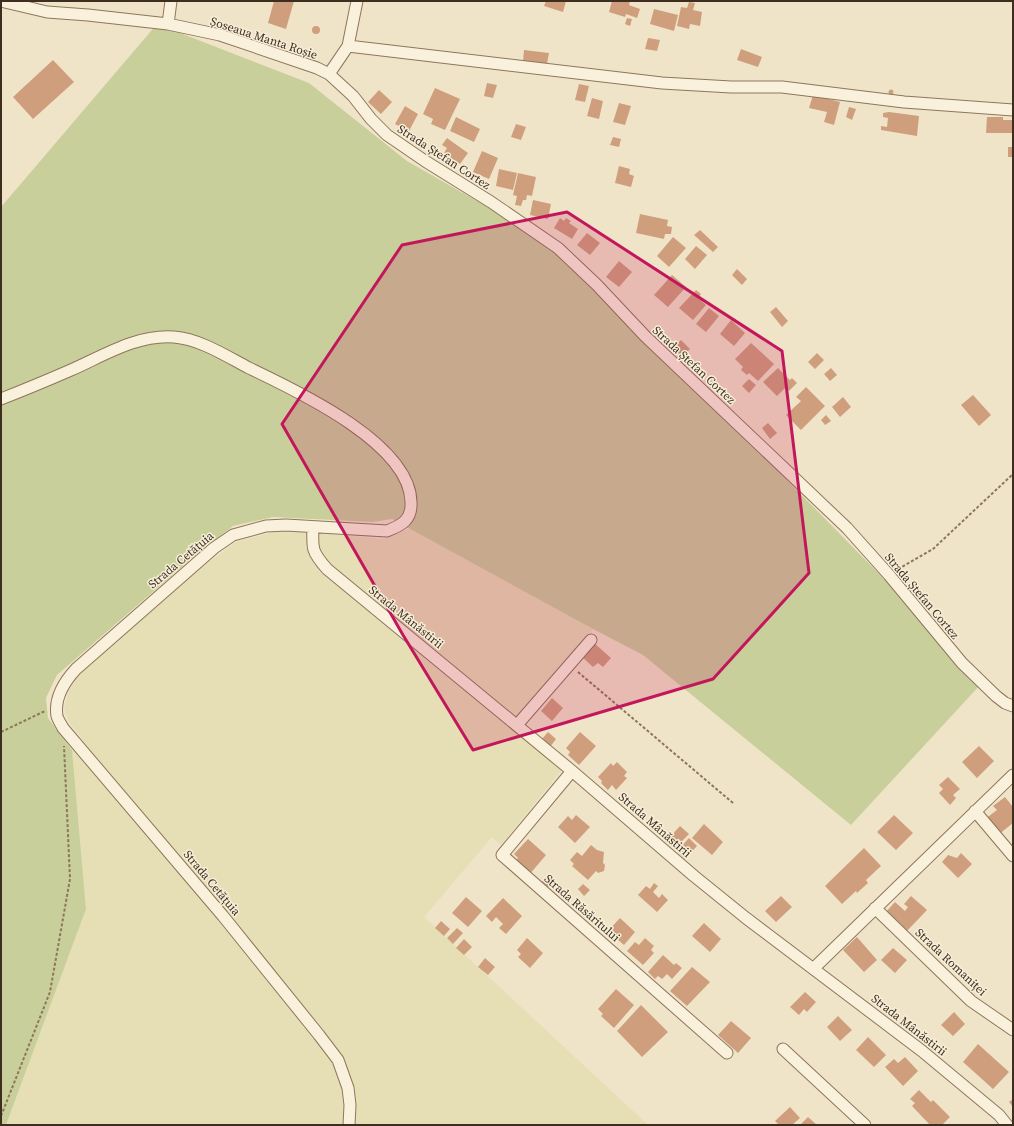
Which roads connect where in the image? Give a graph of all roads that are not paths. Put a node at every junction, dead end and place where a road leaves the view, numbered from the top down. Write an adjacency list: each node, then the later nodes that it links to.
1 (1, 1): 4 (street, Șoseaua Manta Roșie)
2 (171, 1): 4 (street)
3 (357, 1): 5 (street)
4 (168, 24): 6 (street, Șoseaua Manta Roșie)
5 (348, 46): 6 (street); 7 (street)
6 (329, 74): 11 (street, Strada Ștefan Cortez)
7 (1013, 110)
8 (1, 399): 9 (street, Strada Cetățuia)
9 (313, 527): 12 (street, Strada Mânăstirii); 23 (street, Strada Cetățuia)
10 (591, 640): 12 (street)
11 (1013, 706)
12 (517, 725): 13 (street, Strada Mânăstirii)
13 (572, 771): 18 (street, Strada Mânăstirii); 21 (street, Strada Răsăritului)
14 (1013, 775): 15 (street)
15 (975, 811): 16 (street); 17 (street)
16 (1013, 856)
17 (875, 908): 18 (street); 19 (street, Strada Romaniței)
18 (814, 968): 22 (street, Strada Mânăstirii)
19 (1013, 1030)
20 (783, 1049): 24 (street)
21 (727, 1053)
22 (997, 1120): 25 (street, Strada Mânăstirii)
23 (349, 1125)
24 (865, 1125)
25 (1007, 1125)

